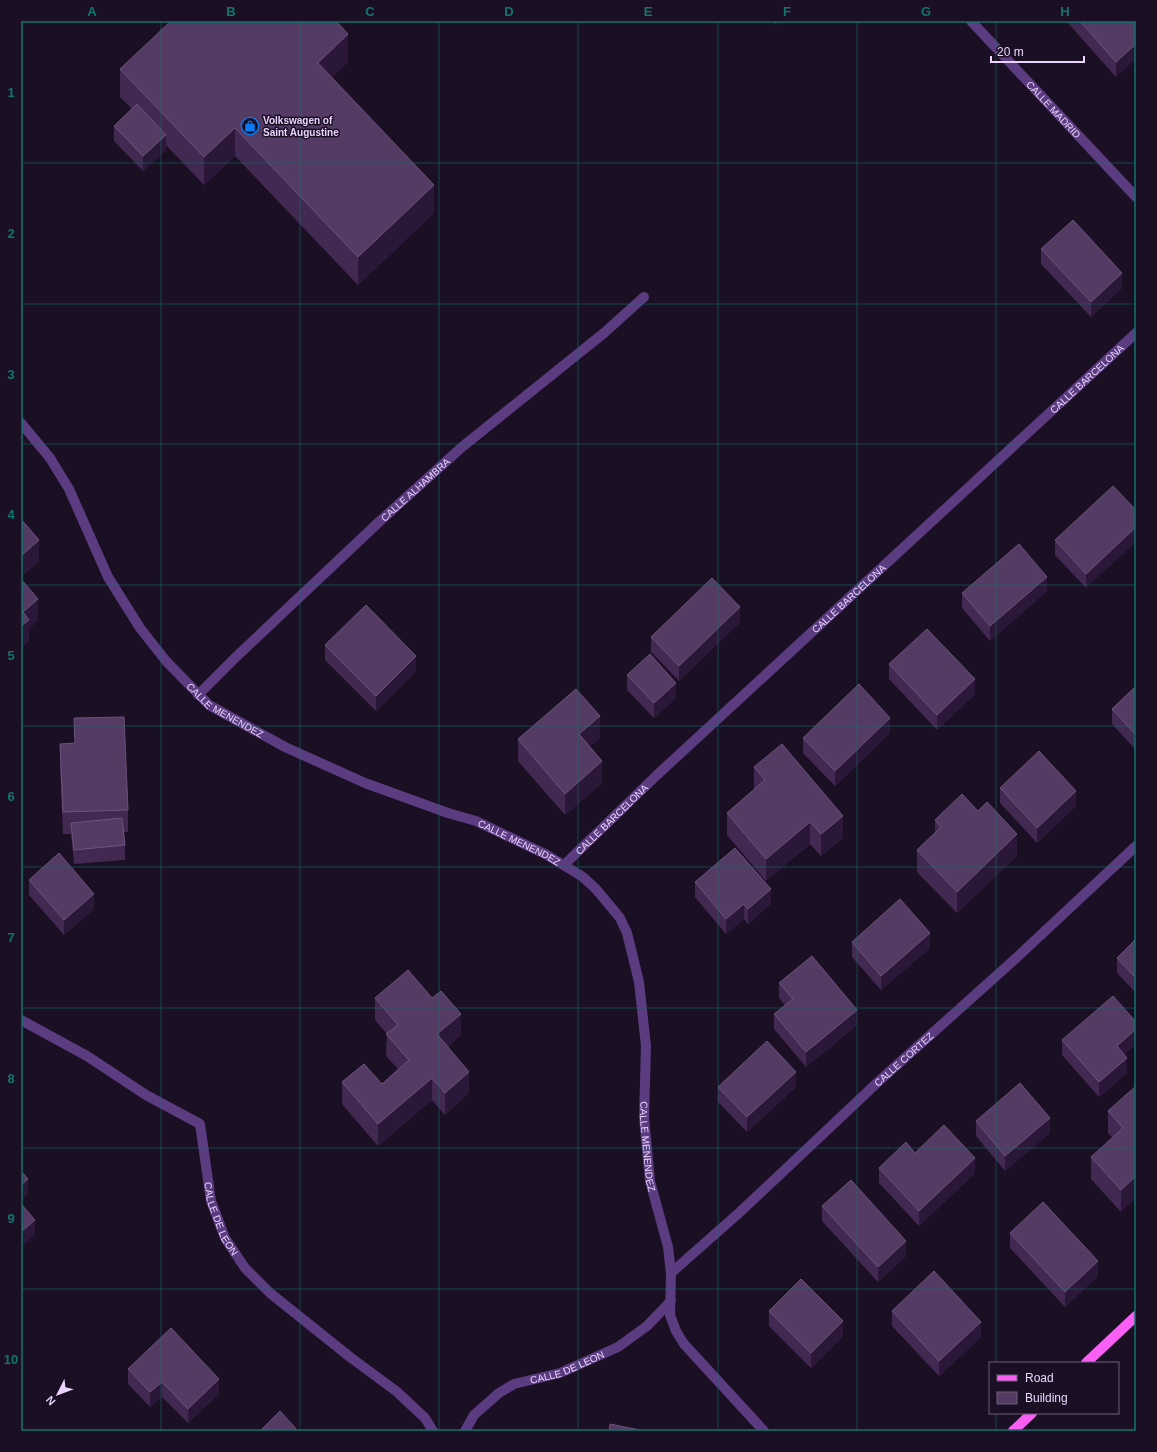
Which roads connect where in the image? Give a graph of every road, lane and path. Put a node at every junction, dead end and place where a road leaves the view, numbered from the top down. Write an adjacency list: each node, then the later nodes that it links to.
1 (971, 21): 2 (street, CALLE MADRID)
2 (1136, 197)
3 (644, 297): 6 (street, CALLE ALHAMBRA)
4 (1136, 333): 8 (street, CALLE BARCELONA)
5 (21, 423): 6 (street, CALLE MENENDEZ)
6 (198, 695): 8 (street, CALLE MENENDEZ)
7 (1136, 846): 10 (street, CALLE CORTEZ)
8 (564, 866): 10 (street, CALLE MENENDEZ)
9 (21, 1020): 15 (street, CALLE DE LEON)
10 (671, 1273): 11 (street, CALLE MENENDEZ)
11 (671, 1301): 16 (street, CALLE DE LEON); 17 (street, CALLE MENENDEZ)
12 (1136, 1316): 13 (main road)
13 (1087, 1362)
14 (1031, 1414): 18 (main road)
15 (433, 1431)
16 (465, 1431)
17 (764, 1431)
18 (1013, 1431)

